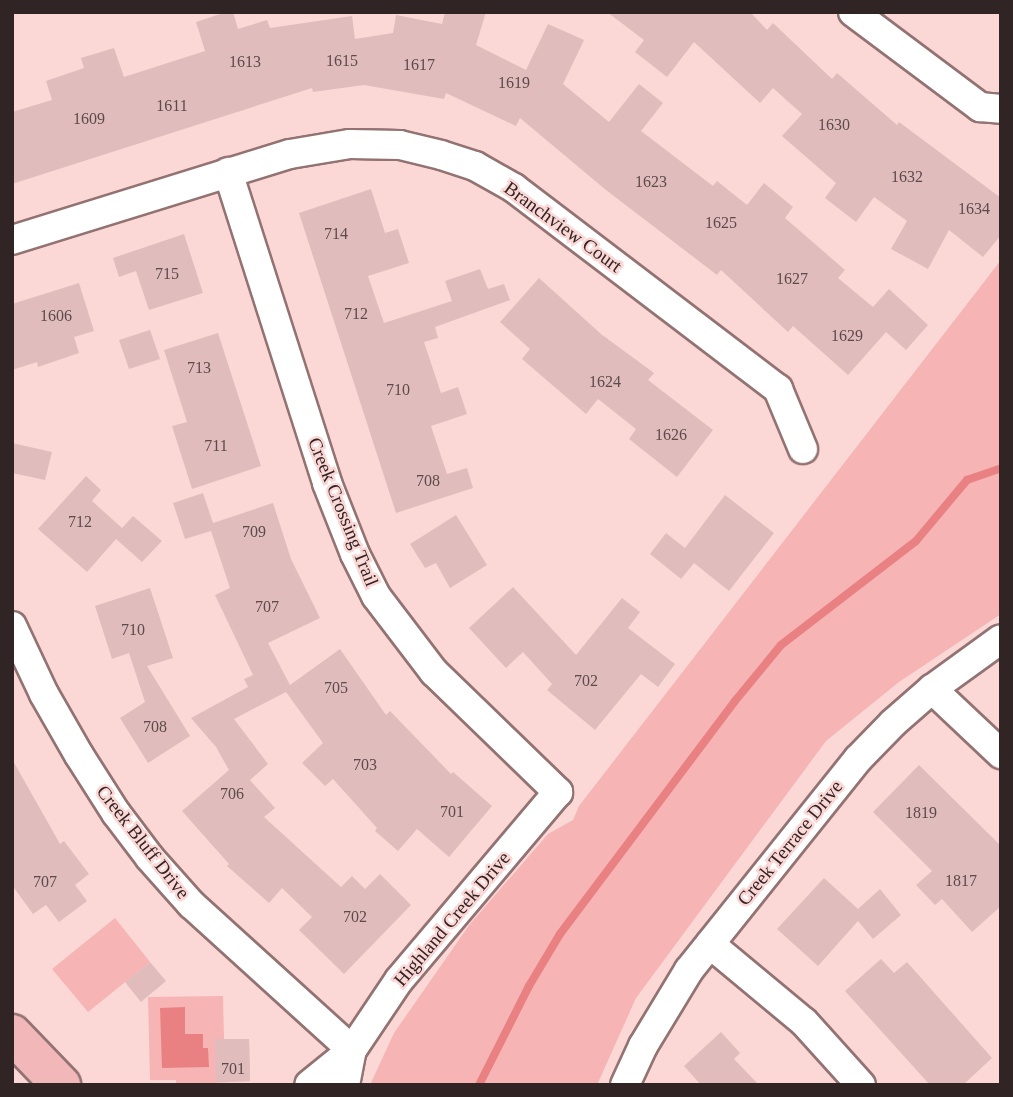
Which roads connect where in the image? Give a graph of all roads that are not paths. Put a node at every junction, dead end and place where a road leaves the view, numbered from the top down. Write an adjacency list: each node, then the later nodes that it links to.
1 (853, 12): 2 (street)
2 (1001, 109)
3 (228, 172): 4 (street, Branchview Court); 5 (street, Branchview Court); 10 (street, Creek Crossing Trail)
4 (12, 240)
5 (803, 449)
6 (12, 626): 13 (street, Creek Bluff Drive)
7 (1001, 639): 8 (street, Creek Terrace Drive)
8 (932, 689): 9 (street); 11 (street, Creek Terrace Drive)
9 (1001, 754)
10 (558, 792): 13 (street, Highland Creek Drive)
11 (710, 944): 17 (street, Creek Terrace Drive); 18 (street)
12 (12, 1034): 14 (main road)
13 (352, 1050): 15 (street, Highland Creek Drive); 16 (street, Highland Creek Drive)
14 (61, 1085)
15 (309, 1085)
16 (345, 1085)
17 (625, 1085)
18 (861, 1085)

